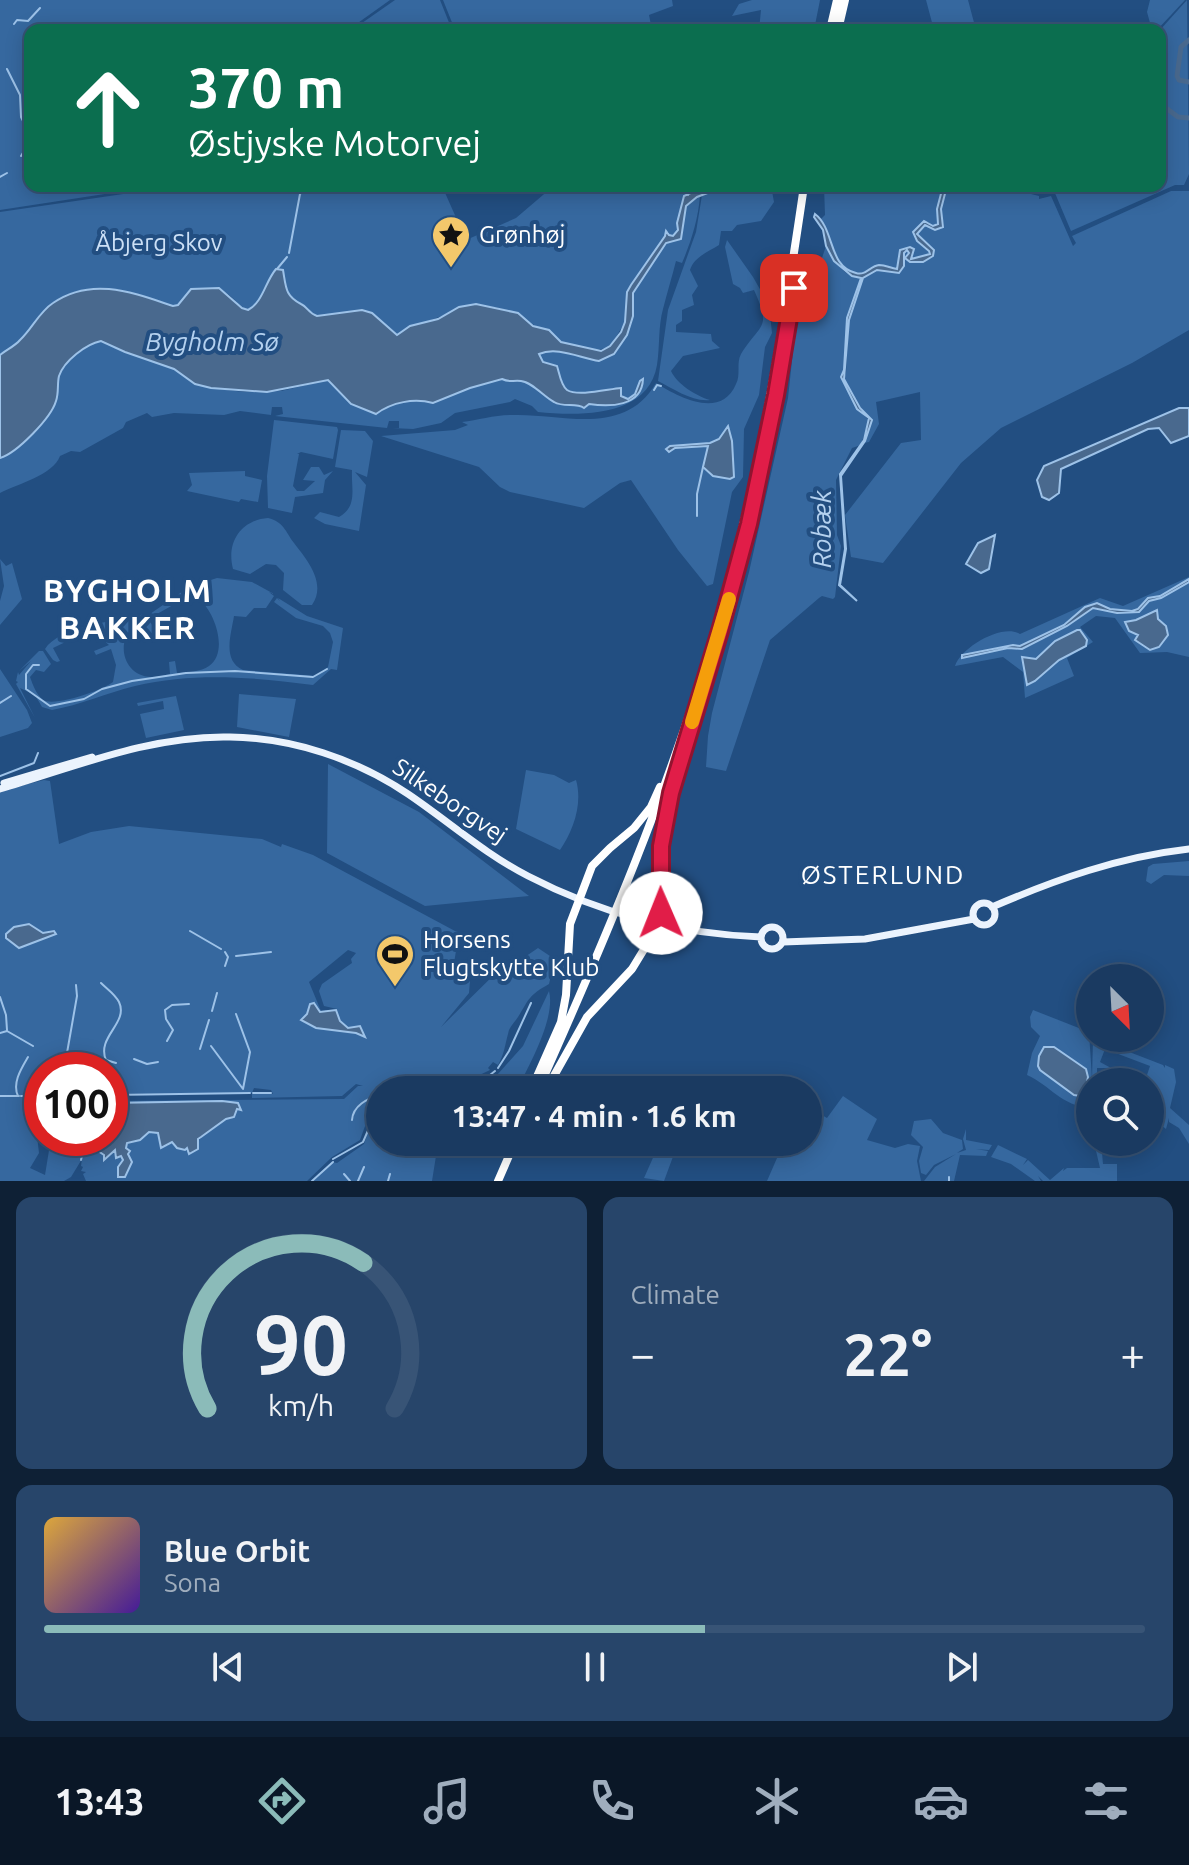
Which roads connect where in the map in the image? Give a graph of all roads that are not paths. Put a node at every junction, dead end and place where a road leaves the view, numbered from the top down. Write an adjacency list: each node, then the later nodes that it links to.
1 (839, 0): 2 (highway)
2 (834, 24)
3 (805, 192): 5 (highway)
4 (805, 192): 6 (highway)
5 (683, 736): 9 (highway); 16 (highway)
6 (679, 762): 12 (highway); 17 (highway)
7 (0, 787): 9 (main road, Silkeborgvej)
8 (1189, 849): 10 (main road)
9 (579, 900): 12 (main road, Silkeborgvej); 15 (highway)
10 (994, 909): 11 (main road); 11 (main road)
11 (974, 916): 14 (main road)
12 (656, 924): 13 (main road, Silkeborgvej); 18 (highway)
13 (761, 937): 14 (main road); 14 (main road)
14 (783, 940)
15 (537, 1076)
16 (548, 1076)
17 (548, 1076)
18 (550, 1076)
19 (510, 1156): 20 (highway)
20 (501, 1180)

